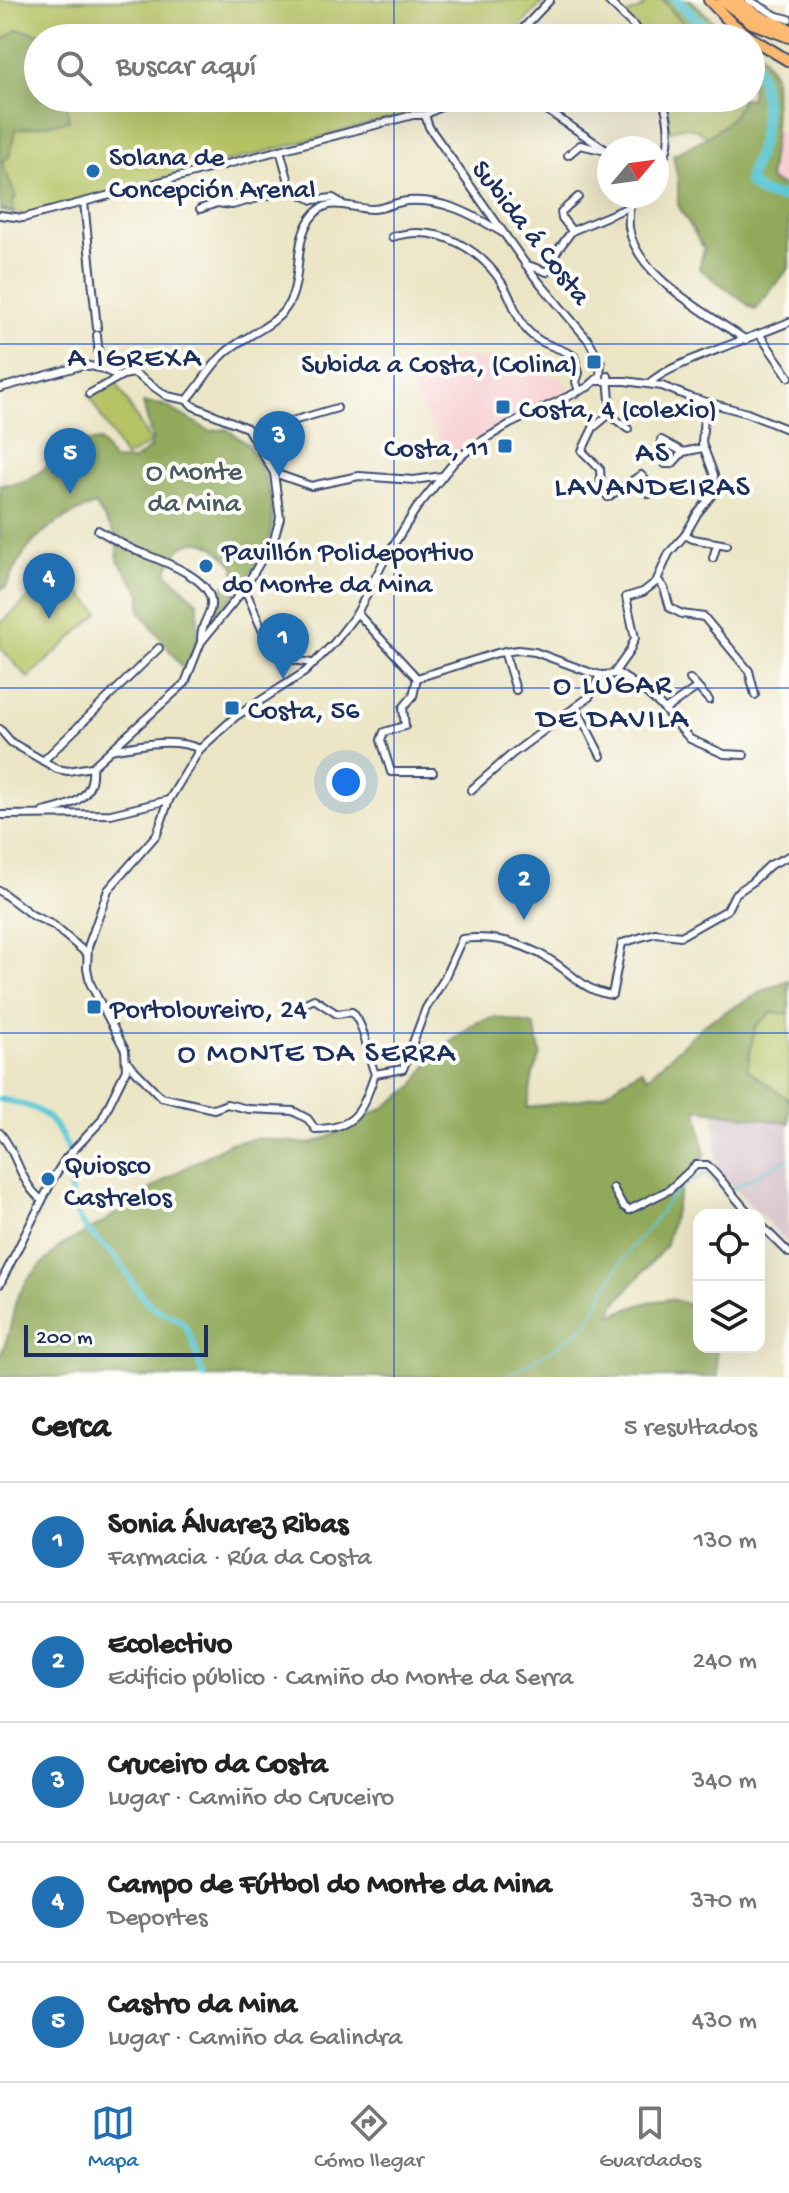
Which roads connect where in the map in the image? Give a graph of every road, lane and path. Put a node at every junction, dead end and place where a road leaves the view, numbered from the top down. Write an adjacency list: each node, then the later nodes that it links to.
1 (550, 0): 9 (street)
2 (607, 0): 10 (street)
3 (709, 0): 11 (main road)
4 (722, 0): 12 (main road)
5 (735, 0): 14 (main road)
6 (749, 0): 7 (street)
7 (762, 4): 8 (street)
8 (789, 19)
9 (529, 24)
10 (632, 24)
11 (733, 24)
12 (755, 24)
13 (765, 28): 15 (main road)
14 (789, 29)
15 (789, 37)
16 (765, 46): 17 (main road)
17 (789, 61)
18 (431, 112): 21 (street)
19 (549, 112): 23 (street)
20 (666, 112): 22 (street)
21 (425, 115): 24 (street); 36 (street, Subida á Costa)
22 (668, 136)
23 (597, 145)
24 (280, 150): 27 (street); 29 (street)
25 (597, 150): 26 (street)
26 (568, 155)
27 (291, 189): 30 (street); 33 (street)
28 (578, 197): 35 (street)
29 (84, 202): 34 (street); 43 (street)
30 (341, 203): 36 (street); 51 (street)
31 (627, 208): 35 (street)
32 (629, 208): 41 (street)
33 (200, 209)
34 (0, 215)
35 (572, 231): 38 (street)
36 (503, 233): 38 (street, Subida á Costa)
37 (392, 237): 49 (street)
38 (525, 264): 42 (street, Subida á Costa)
39 (789, 322): 40 (street)
40 (760, 335): 41 (street); 45 (street)
41 (746, 340): 47 (street)
42 (601, 367): 46 (street); 46 (street)
43 (100, 368): 44 (street); 48 (street)
44 (121, 376): 50 (street); 51 (street)
45 (789, 377)
46 (606, 379): 47 (street); 49 (street); 54 (street)
47 (649, 384): 52 (street)
48 (0, 388)
49 (579, 391): 63 (street)
50 (89, 394)
51 (187, 400): 57 (street)
52 (705, 402): 56 (street); 59 (street)
53 (337, 408): 57 (street)
54 (610, 415): 55 (street); 64 (street)
55 (628, 429)
56 (789, 430)
57 (251, 433): 62 (street)
58 (661, 440): 60 (street)
59 (703, 448): 60 (street); 66 (street)
60 (683, 452): 61 (street)
61 (665, 464)
62 (274, 473): 63 (street); 71 (street)
63 (442, 476): 72 (street)
64 (649, 494)
65 (98, 530): 73 (street)
66 (685, 535): 67 (street); 70 (street)
67 (717, 544): 68 (street); 69 (street)
68 (727, 545)
69 (713, 558)
70 (658, 580): 77 (street); 83 (street)
71 (244, 589): 73 (street); 76 (street)
72 (357, 613): 76 (street); 79 (street)
73 (201, 642): 88 (street)
74 (159, 648): 95 (street)
75 (504, 651): 78 (street); 79 (street); 82 (street)
76 (314, 664): 91 (street)
77 (614, 673): 78 (street); 86 (street)
78 (601, 675): 85 (street)
79 (417, 678): 97 (street)
80 (690, 679): 81 (street)
81 (696, 688): 84 (street); 86 (street)
82 (516, 690)
83 (755, 695)
84 (709, 700)
85 (576, 707): 94 (street); 98 (street)
86 (665, 710): 93 (street)
87 (0, 729): 95 (street)
88 (132, 729): 89 (street); 90 (street)
89 (119, 740): 90 (street); 92 (street)
90 (129, 743): 91 (street); 92 (street)
91 (200, 749): 99 (street)
92 (111, 750): 96 (street)
93 (744, 755)
94 (601, 756)
95 (43, 761): 96 (street)
96 (92, 767): 101 (street)
97 (433, 772)
98 (471, 790)
99 (169, 800): 101 (street); 104 (street)
100 (0, 815): 101 (street)
101 (32, 815)
102 (789, 856): 107 (street)
103 (0, 891): 104 (street)
104 (87, 954): 106 (street)
105 (285, 1013): 107 (street)
106 (127, 1062): 107 (street); 110 (street)
107 (375, 1074)
108 (0, 1133): 110 (street)
109 (613, 1188): 111 (street)
110 (42, 1200): 114 (street)
111 (745, 1209)
112 (765, 1229): 113 (street)
113 (789, 1253)
114 (2, 1272): 115 (street)
115 (0, 1284)

